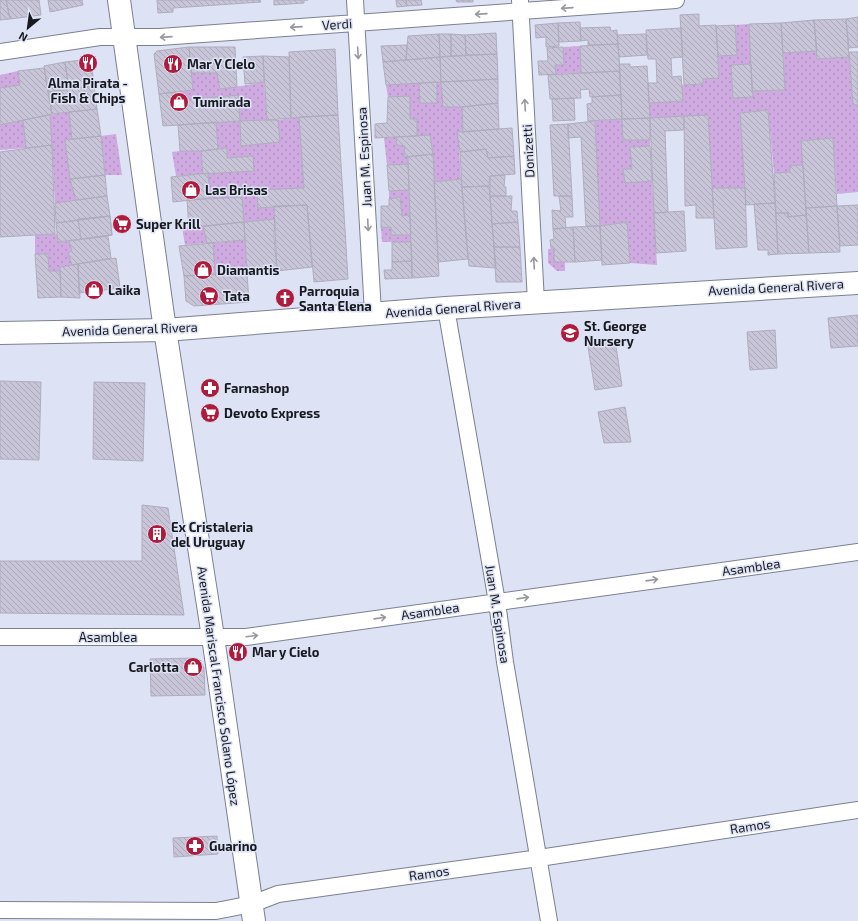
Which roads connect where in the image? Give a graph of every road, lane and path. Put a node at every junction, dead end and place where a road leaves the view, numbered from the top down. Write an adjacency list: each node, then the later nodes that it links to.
1 (120, 0): 6 (street, Avenida Mariscal Francisco Solano López)
2 (355, 0): 5 (street, Juan M. Espinosa)
3 (676, 0): 4 (street, Verdi, one-way to 4)
4 (520, 6): 5 (street, Verdi, one-way to 5); 9 (street, Donizetti, one-way to 4)
5 (357, 22): 6 (street, Verdi, one-way to 6); 11 (street, Juan M. Espinosa, one-way to 11)
6 (125, 37): 7 (street, Verdi); 12 (street, Avenida Mariscal Francisco Solano López)
7 (0, 52)
8 (858, 283): 9 (street, Avenida General Rivera)
9 (536, 302): 10 (street, Avenida General Rivera)
10 (446, 308): 11 (street, Avenida General Rivera); 15 (street, Juan M. Espinosa)
11 (373, 313): 12 (street, Avenida General Rivera)
12 (165, 330): 13 (street, Avenida General Rivera); 17 (street, Avenida Mariscal Francisco Solano López)
13 (0, 333)
14 (858, 552): 15 (street, Asamblea, one-way to 14)
15 (498, 602): 17 (street, Asamblea, one-way to 15); 19 (street, Juan M. Espinosa)
16 (0, 637): 17 (street, Asamblea)
17 (213, 637): 21 (street, Avenida Mariscal Francisco Solano López)
18 (858, 810): 19 (street, Ramos)
19 (538, 858): 21 (street, Ramos); 22 (street, Juan M. Espinosa)
20 (0, 910): 21 (street, Ramos)
21 (253, 913)
22 (549, 921)

